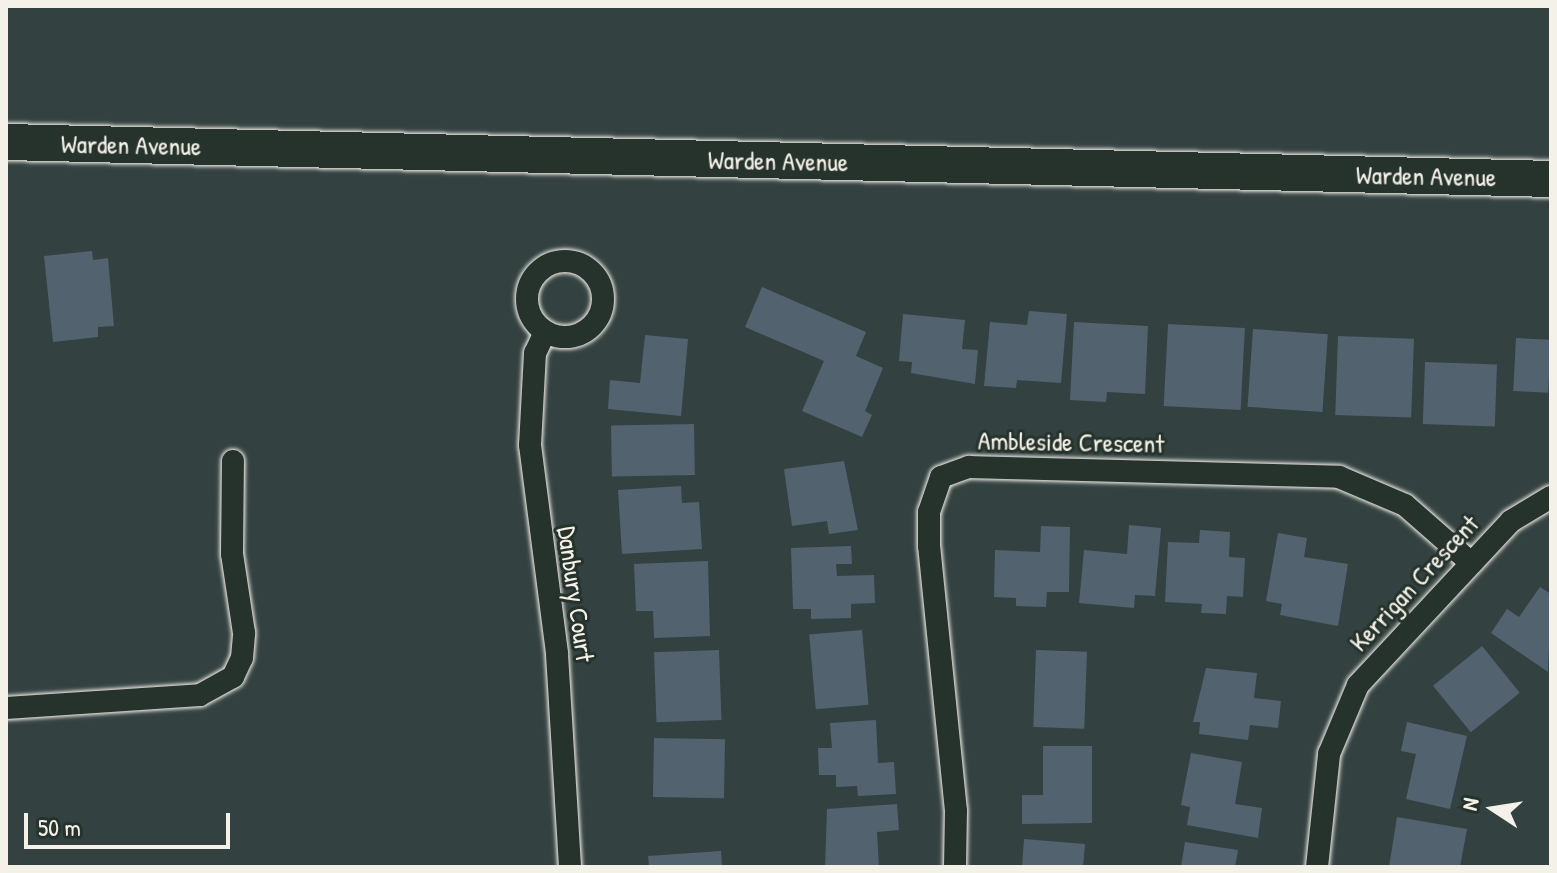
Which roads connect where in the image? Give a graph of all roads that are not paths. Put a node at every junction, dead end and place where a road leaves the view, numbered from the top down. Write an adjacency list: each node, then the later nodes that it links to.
1 (6, 142): 2 (main road, Warden Avenue)
2 (1551, 179)
3 (545, 332): 8 (street, Danbury Court)
4 (233, 461): 7 (street)
5 (1551, 497): 6 (street, Kerrigan Crescent)
6 (1471, 563): 9 (street, Ambleside Crescent); 10 (street, Kerrigan Crescent)
7 (6, 708)
8 (570, 867)
9 (955, 867)
10 (1317, 867)

